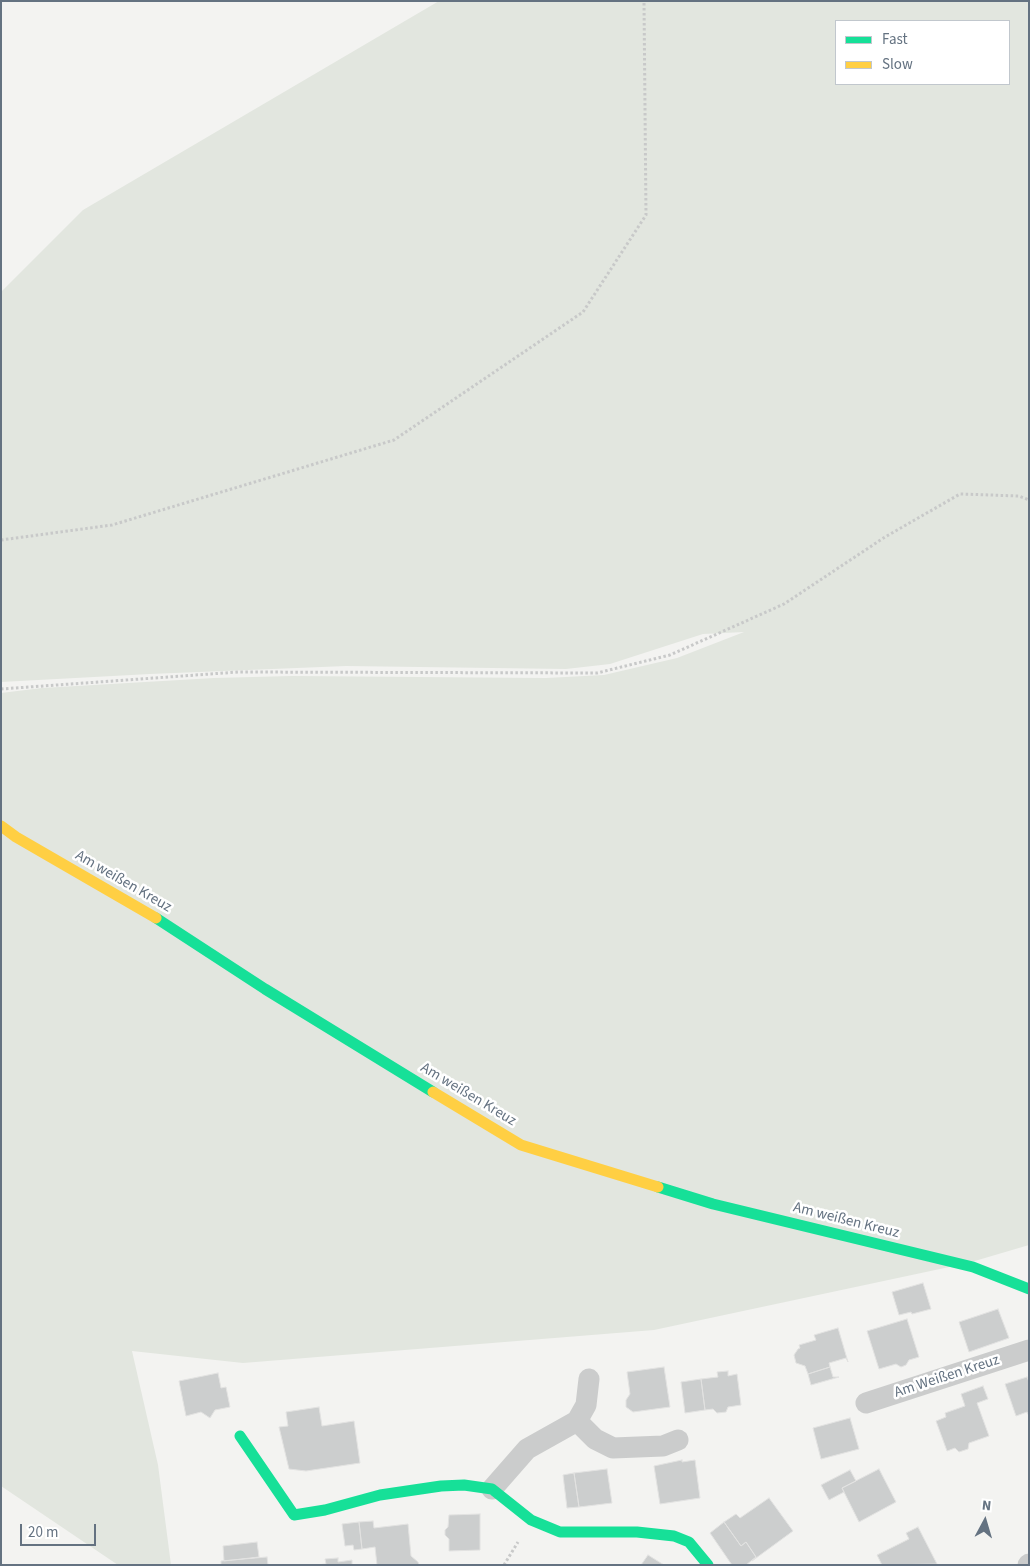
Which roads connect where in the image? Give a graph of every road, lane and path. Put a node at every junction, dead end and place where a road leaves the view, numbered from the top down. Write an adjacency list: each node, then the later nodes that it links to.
1 (644, 1): 3 (path)
2 (1029, 500): 4 (path)
3 (1, 540)
4 (1, 689)
5 (1, 826): 6 (street, Am weißen Kreuz)
6 (1029, 1289)
7 (1029, 1350): 9 (street, Am Weißen Kreuz)
8 (589, 1379): 10 (street)
9 (866, 1403)
10 (577, 1421): 12 (street); 13 (street)
11 (240, 1436): 13 (street)
12 (678, 1440)
13 (492, 1489): 14 (street)
14 (708, 1565)

